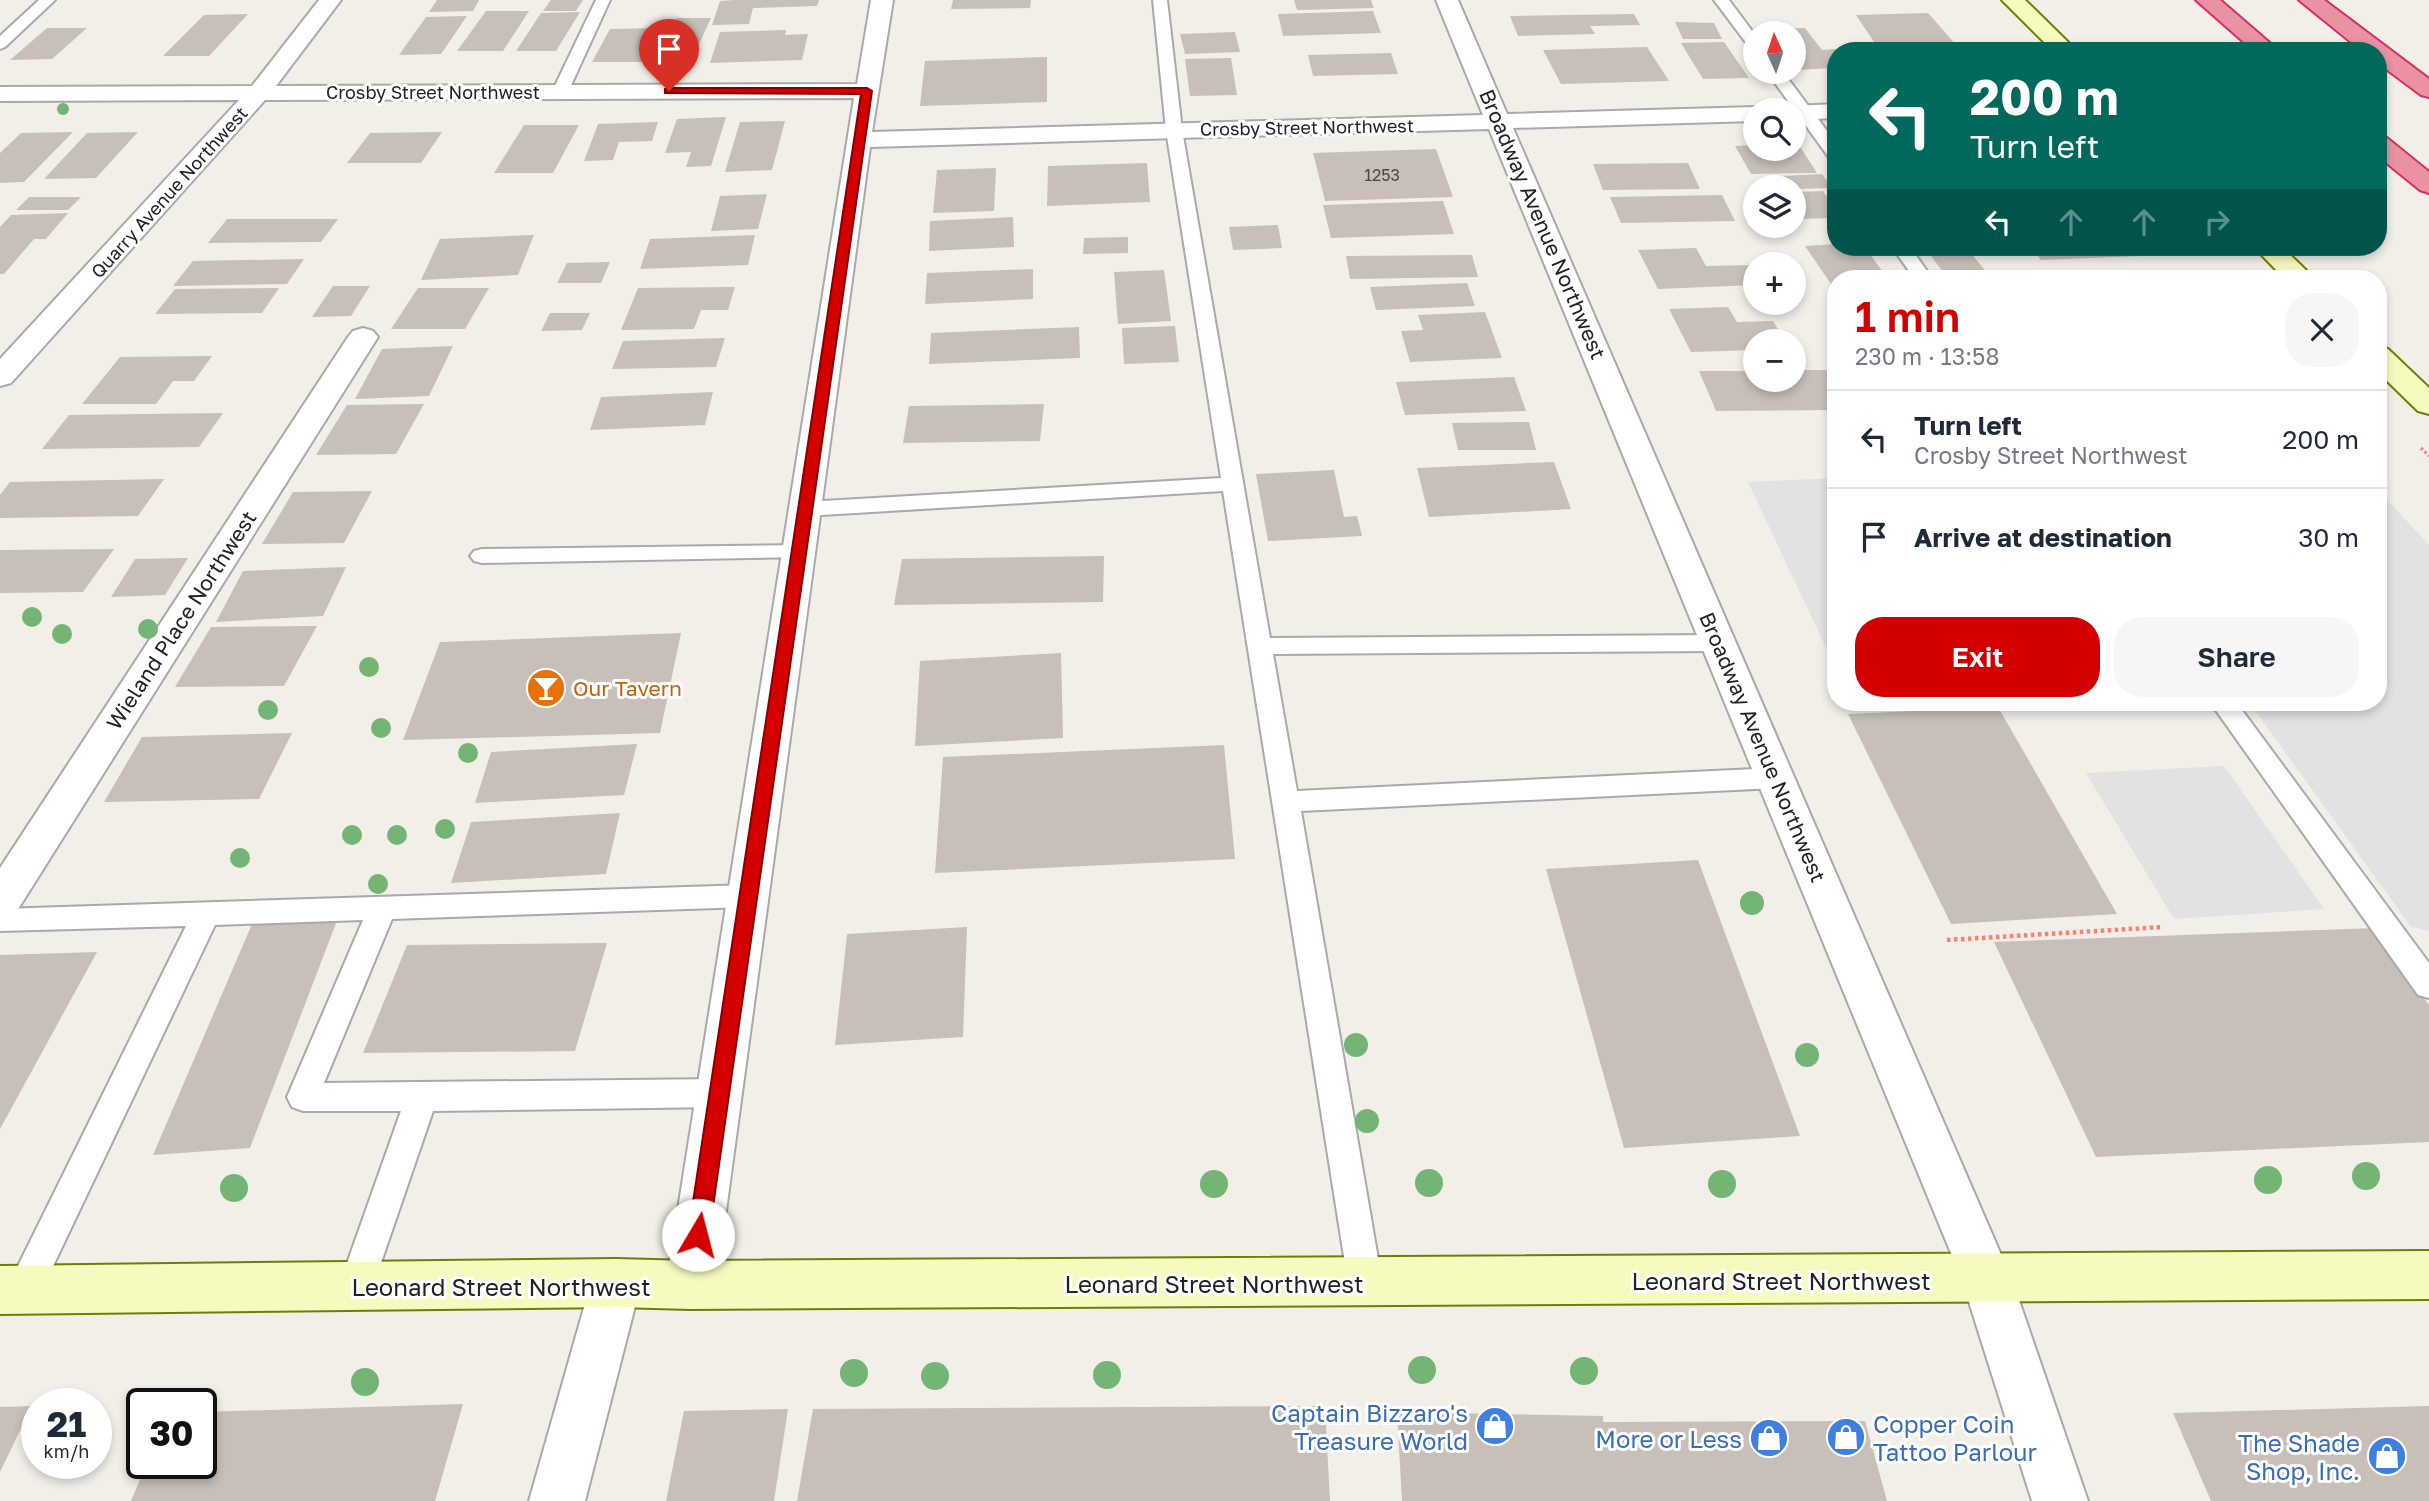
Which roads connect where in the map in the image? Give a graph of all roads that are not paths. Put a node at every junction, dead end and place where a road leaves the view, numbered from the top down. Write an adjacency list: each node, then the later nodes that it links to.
1 (48, 0): 15 (lane)
2 (330, 0): 20 (street, Quarry Avenue Northwest)
3 (603, 0): 19 (lane)
4 (883, 0): 18 (street)
5 (1160, 0): 27 (lane)
6 (1447, 0): 26 (street, Broadway Avenue Northwest)
7 (1721, 0): 11 (lane)
8 (2014, 0): 12 (main road)
9 (2207, 0): 13 (highway)
10 (2311, 0): 14 (highway)
11 (1743, 29)
12 (2057, 42)
13 (2257, 42)
14 (2366, 42)
15 (0, 44)
16 (2387, 58): 17 (highway)
17 (2429, 90)
18 (867, 91): 19 (street, Crosby Street Northwest); 28 (street)
19 (559, 92): 20 (street, Crosby Street Northwest)
20 (259, 93): 21 (street, Crosby Street Northwest); 36 (street, Quarry Avenue Northwest)
21 (0, 94)
22 (1827, 112): 23 (street)
23 (1806, 113)
24 (1743, 114): 26 (street, Crosby Street Northwest)
25 (1806, 120): 29 (lane)
26 (1500, 122): 27 (street, Crosby Street Northwest); 42 (street, Broadway Avenue Northwest)
27 (1174, 130): 28 (street, Crosby Street Northwest); 38 (lane)
28 (859, 140): 39 (street)
29 (1827, 144)
30 (2387, 150): 31 (highway)
31 (2429, 185)
32 (2277, 256): 33 (main road)
33 (2291, 270)
34 (363, 337): 48 (street, Wieland Place Northwest)
35 (2387, 364): 37 (main road)
36 (0, 377)
37 (2429, 405)
38 (1233, 484): 39 (lane); 43 (lane)
39 (805, 509): 40 (street)
40 (798, 552): 41 (lane); 47 (street)
41 (482, 556)
42 (1719, 643): 43 (lane); 45 (street, Broadway Avenue Northwest)
43 (1259, 646): 46 (lane)
44 (2229, 711): 52 (lane)
45 (1776, 778): 46 (lane); 56 (street, Broadway Avenue Northwest)
46 (1286, 802): 57 (lane)
47 (748, 896): 49 (lane); 53 (street)
48 (0, 902)
49 (383, 908): 50 (lane); 54 (lane)
50 (206, 914): 51 (lane); 61 (lane)
51 (0, 920)
52 (2429, 986)
53 (720, 1093): 54 (lane); 59 (street)
54 (422, 1097): 60 (lane)
55 (2429, 1275): 56 (main road, Leonard Street Northwest)
56 (1987, 1280): 57 (main road, Leonard Street Northwest); 63 (street, Broadway Avenue Northwest)
57 (1364, 1282): 59 (main road, Leonard Street Northwest)
58 (616, 1283): 59 (main road, Leonard Street Northwest); 60 (main road, Leonard Street Northwest); 62 (street)
59 (691, 1285)
60 (356, 1286): 61 (main road, Leonard Street Northwest)
61 (12, 1290)
62 (557, 1501)
63 (2060, 1501)

